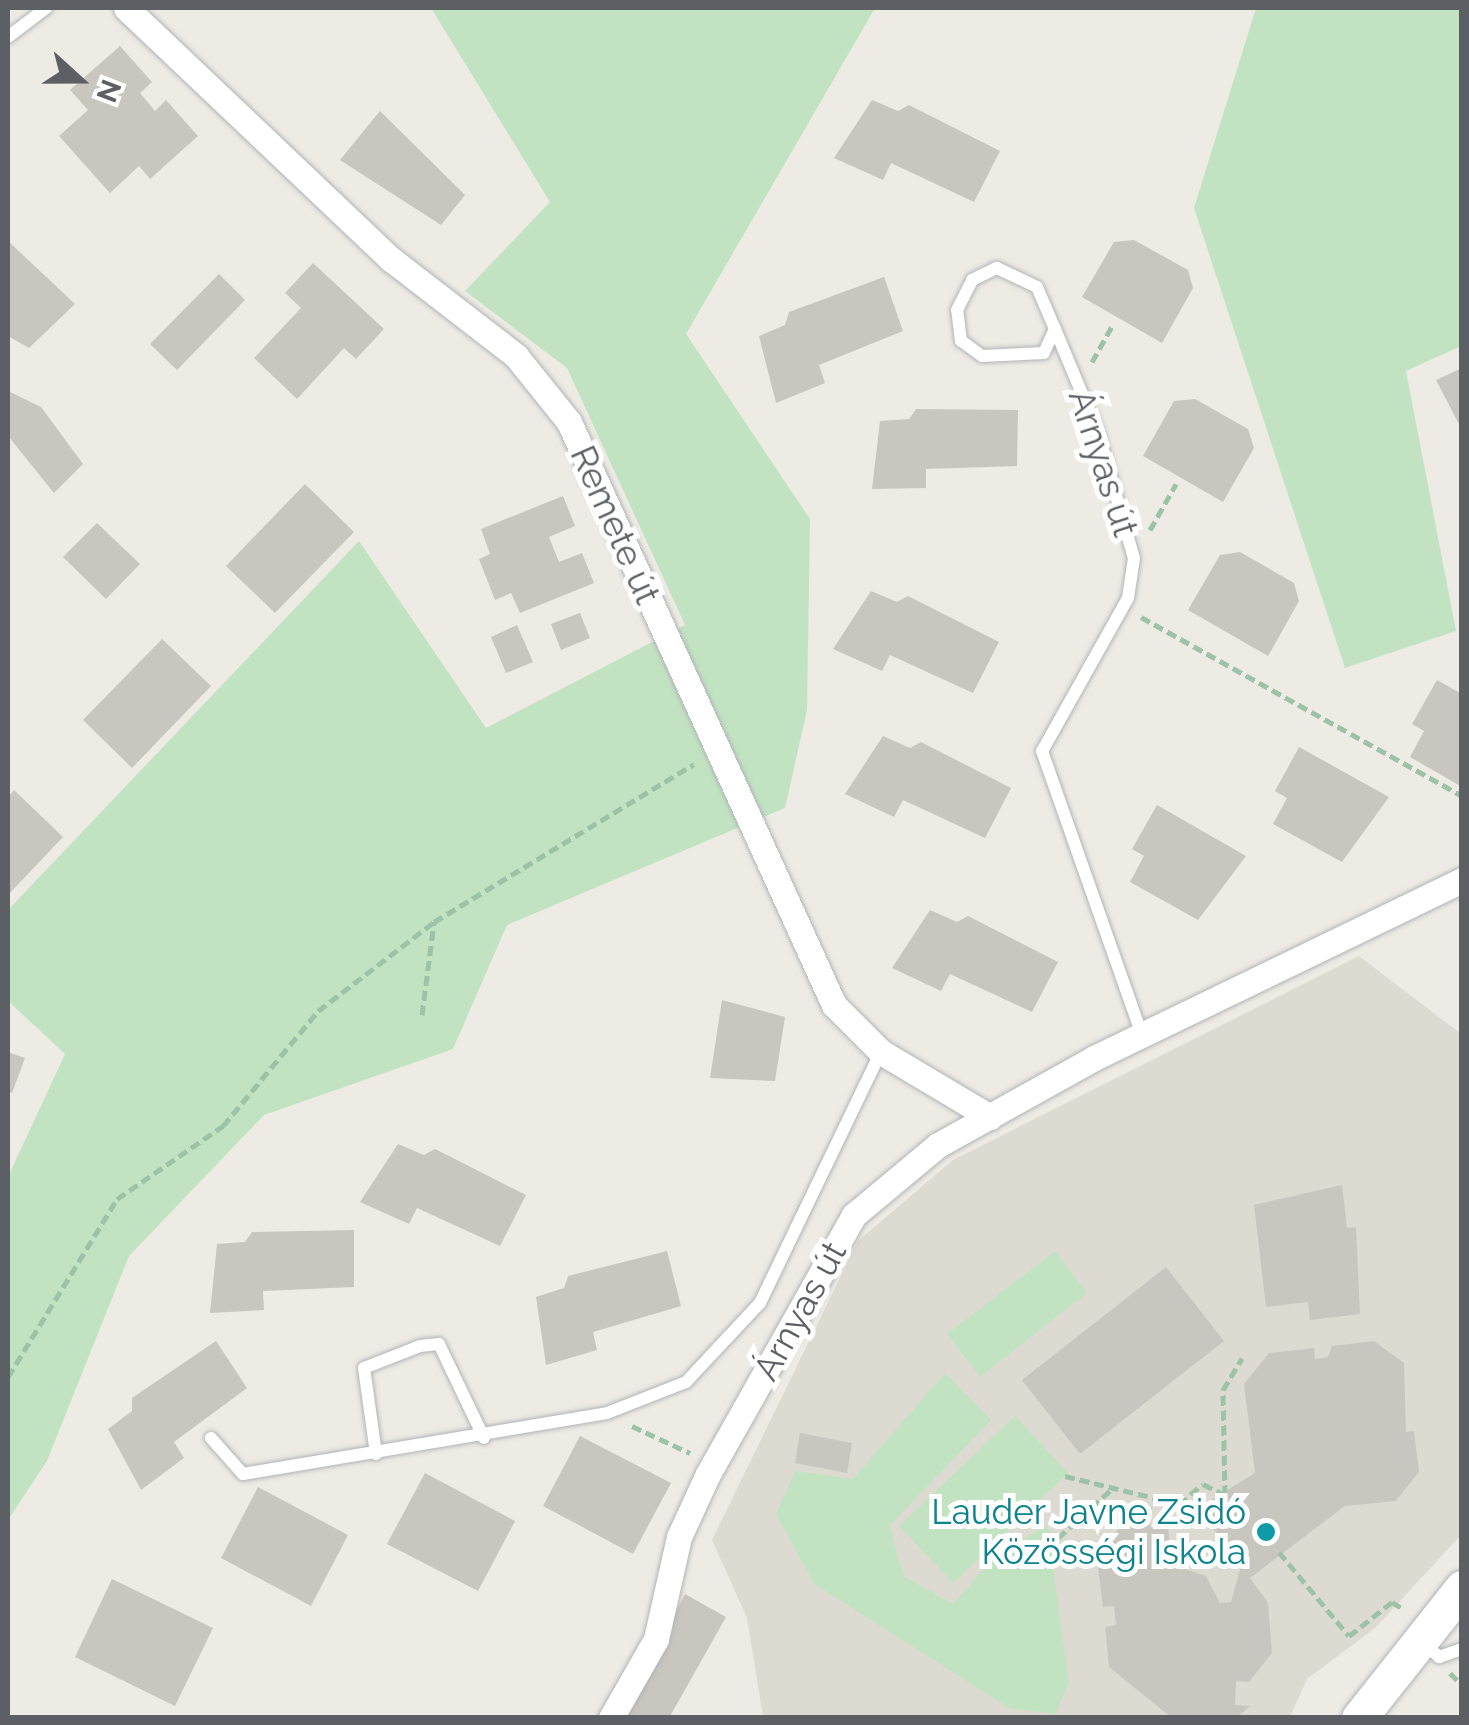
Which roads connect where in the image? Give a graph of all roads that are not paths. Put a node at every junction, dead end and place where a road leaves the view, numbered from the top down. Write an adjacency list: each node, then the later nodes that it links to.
1 (46, 8): 3 (lane)
2 (126, 8): 7 (street, Remete út)
3 (8, 37)
4 (1055, 329): 4 (lane, Árnyas út); 6 (lane, Árnyas út)
5 (1462, 880): 6 (street, Árnyas út)
6 (1144, 1040): 8 (street, Árnyas út)
7 (881, 1052): 8 (street, Remete út); 10 (lane, Árnyas út)
8 (990, 1117): 15 (street, Árnyas út)
9 (211, 1438): 11 (lane, Árnyas út)
10 (484, 1438): 11 (lane, Árnyas út); 11 (lane)
11 (376, 1454)
12 (1462, 1588): 13 (main road)
13 (1412, 1624): 14 (lane); 16 (main road)
14 (1462, 1650)
15 (611, 1718)
16 (1359, 1718)

